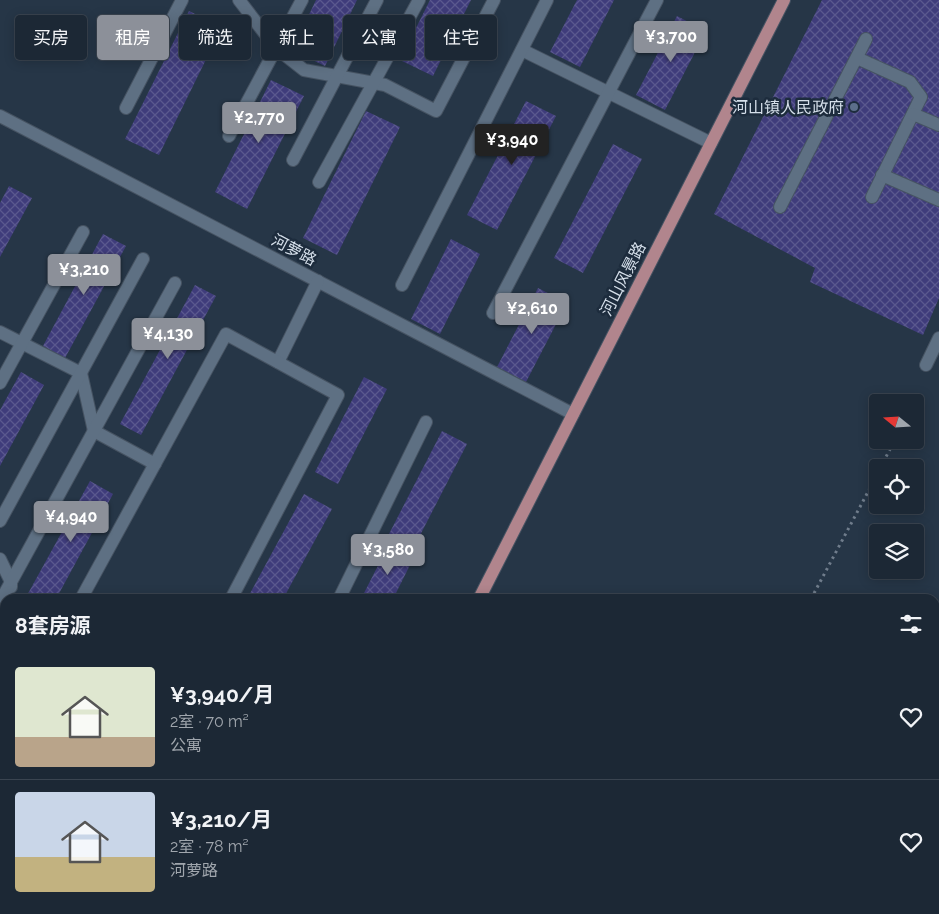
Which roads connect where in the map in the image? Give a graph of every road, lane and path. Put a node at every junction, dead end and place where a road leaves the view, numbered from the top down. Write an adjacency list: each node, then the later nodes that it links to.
1 (182, 0): 19 (street)
2 (239, 0): 11 (street)
3 (302, 0): 10 (street)
4 (376, 0): 17 (street)
5 (418, 0): 27 (street)
6 (494, 0): 17 (street)
7 (547, 0): 13 (street)
8 (657, 0): 18 (street)
9 (784, 0): 24 (main road, 河山风景路)
10 (294, 15)
11 (261, 29)
12 (866, 39): 14 (street)
13 (522, 50): 18 (street); 35 (street)
14 (857, 58): 20 (street); 30 (street)
15 (270, 60): 23 (street)
16 (291, 60): 17 (street)
17 (337, 77): 25 (street)
18 (609, 92): 24 (street); 36 (street)
19 (126, 108)
20 (913, 114): 22 (street); 26 (street)
21 (0, 116): 33 (street, 河萝路)
22 (939, 125)
23 (229, 136)
24 (711, 143): 44 (main road, 河山风景路)
25 (293, 160)
26 (882, 175): 28 (street); 29 (street)
27 (320, 182)
28 (872, 197)
29 (939, 200)
30 (780, 207)
31 (83, 232): 39 (street)
32 (143, 259): 42 (street)
33 (318, 281): 40 (street); 44 (street, 河萝路)
34 (175, 283): 46 (street)
35 (402, 285)
36 (493, 314)
37 (0, 332): 39 (street)
38 (939, 338): 41 (street)
39 (22, 343): 42 (street); 43 (street)
40 (278, 362): 47 (street); 55 (street)
41 (926, 365)
42 (81, 373): 46 (street); 49 (street)
43 (0, 383)
44 (573, 414): 57 (main road, 河山风景路)
45 (426, 422): 56 (street)
46 (94, 431): 47 (street); 51 (street)
47 (155, 464): 54 (street)
48 (869, 490): 58 (path)
49 (0, 521)
50 (0, 559): 51 (street)
51 (11, 582): 52 (street); 53 (street)
52 (4, 594)
53 (10, 594)
54 (84, 594)
55 (234, 594)
56 (341, 594)
57 (482, 594)
58 (814, 594)

